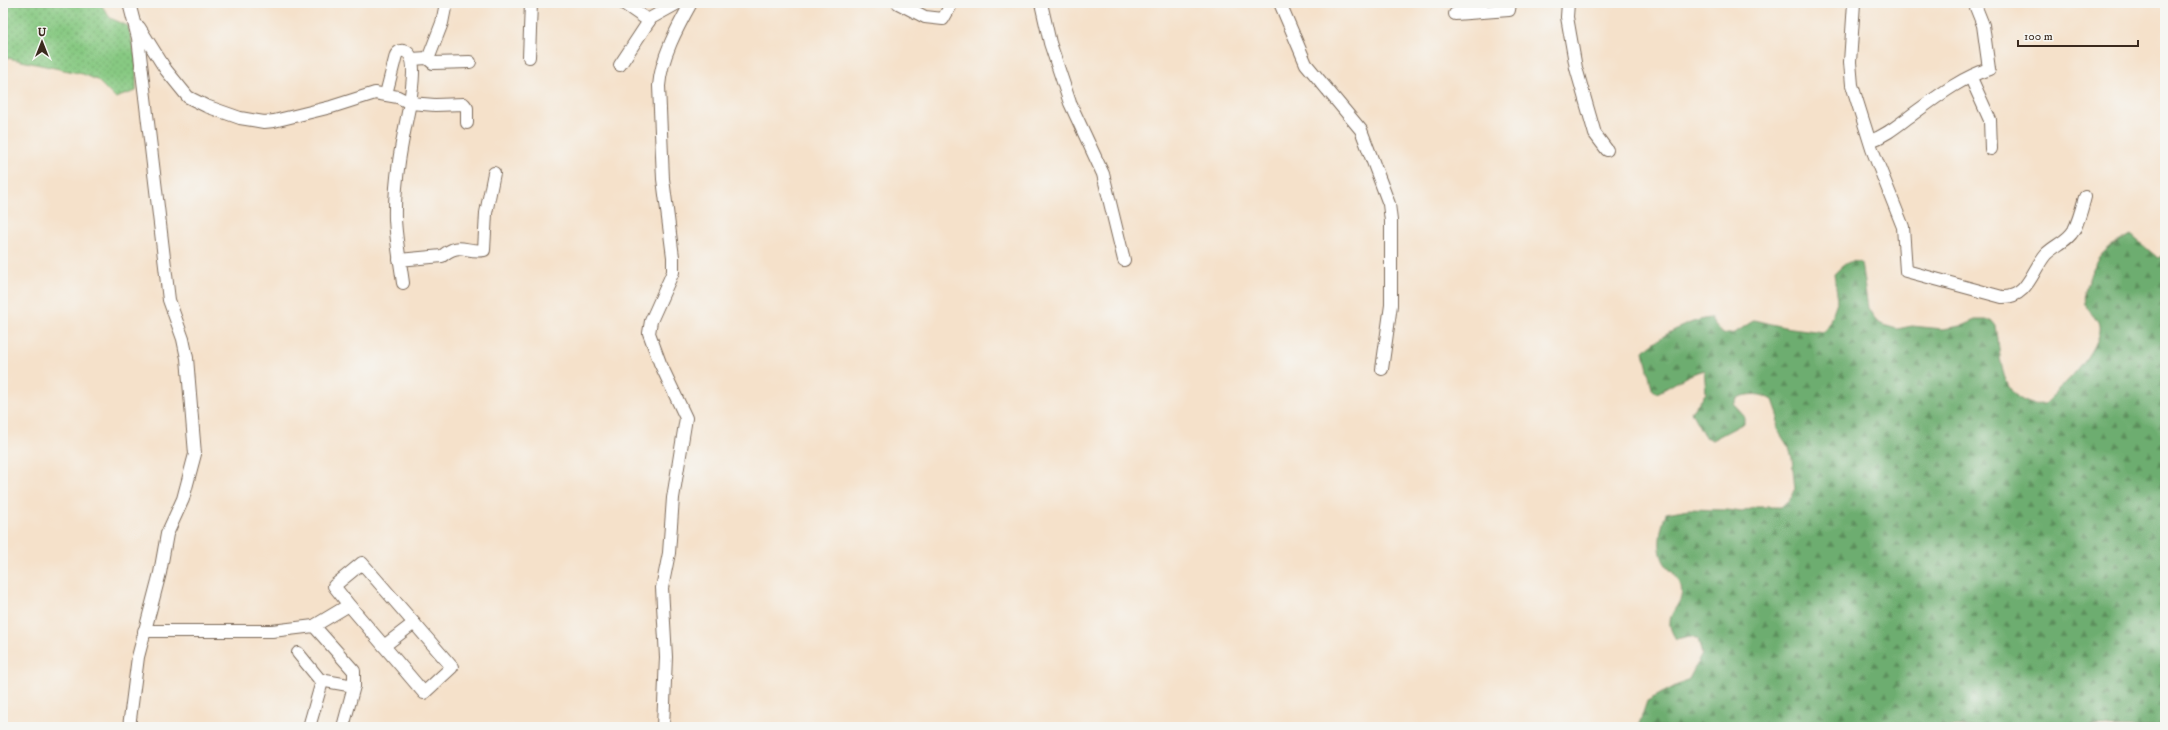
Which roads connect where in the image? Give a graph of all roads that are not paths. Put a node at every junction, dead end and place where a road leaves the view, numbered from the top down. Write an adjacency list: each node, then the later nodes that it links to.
1 (130, 3): 16 (street)
2 (446, 3): 19 (street)
3 (531, 3): 18 (street)
4 (623, 3): 17 (street)
5 (678, 3): 17 (street)
6 (691, 3): 47 (street)
7 (898, 3): 8 (street)
8 (952, 3)
9 (1041, 3): 33 (street)
10 (1280, 3): 35 (street)
11 (1510, 3): 15 (street)
12 (1568, 3): 29 (street)
13 (1854, 3): 27 (street)
14 (1975, 5): 23 (street)
15 (1455, 14)
16 (135, 21): 24 (street); 39 (street)
17 (649, 21): 22 (street)
18 (529, 56)
19 (427, 58): 20 (street); 21 (street)
20 (412, 59): 24 (street); 25 (street)
21 (470, 62)
22 (620, 65)
23 (1971, 78): 27 (street); 28 (street)
24 (386, 94): 25 (street)
25 (410, 103): 26 (street); 32 (street)
26 (467, 123)
27 (1870, 141): 31 (street)
28 (1991, 149)
29 (1607, 150)
30 (494, 174): 32 (street)
31 (2085, 197)
32 (400, 260): 34 (street)
33 (1124, 260)
34 (403, 283)
35 (1382, 368)
36 (349, 605): 37 (street); 38 (street); 40 (street)
37 (414, 623): 40 (street); 40 (street)
38 (314, 626): 39 (street); 43 (street)
39 (144, 631): 44 (street)
40 (384, 646)
41 (298, 653): 42 (street)
42 (320, 680): 43 (street); 45 (street)
43 (354, 686): 46 (street)
44 (129, 727)
45 (309, 727)
46 (343, 727)
47 (663, 727)

